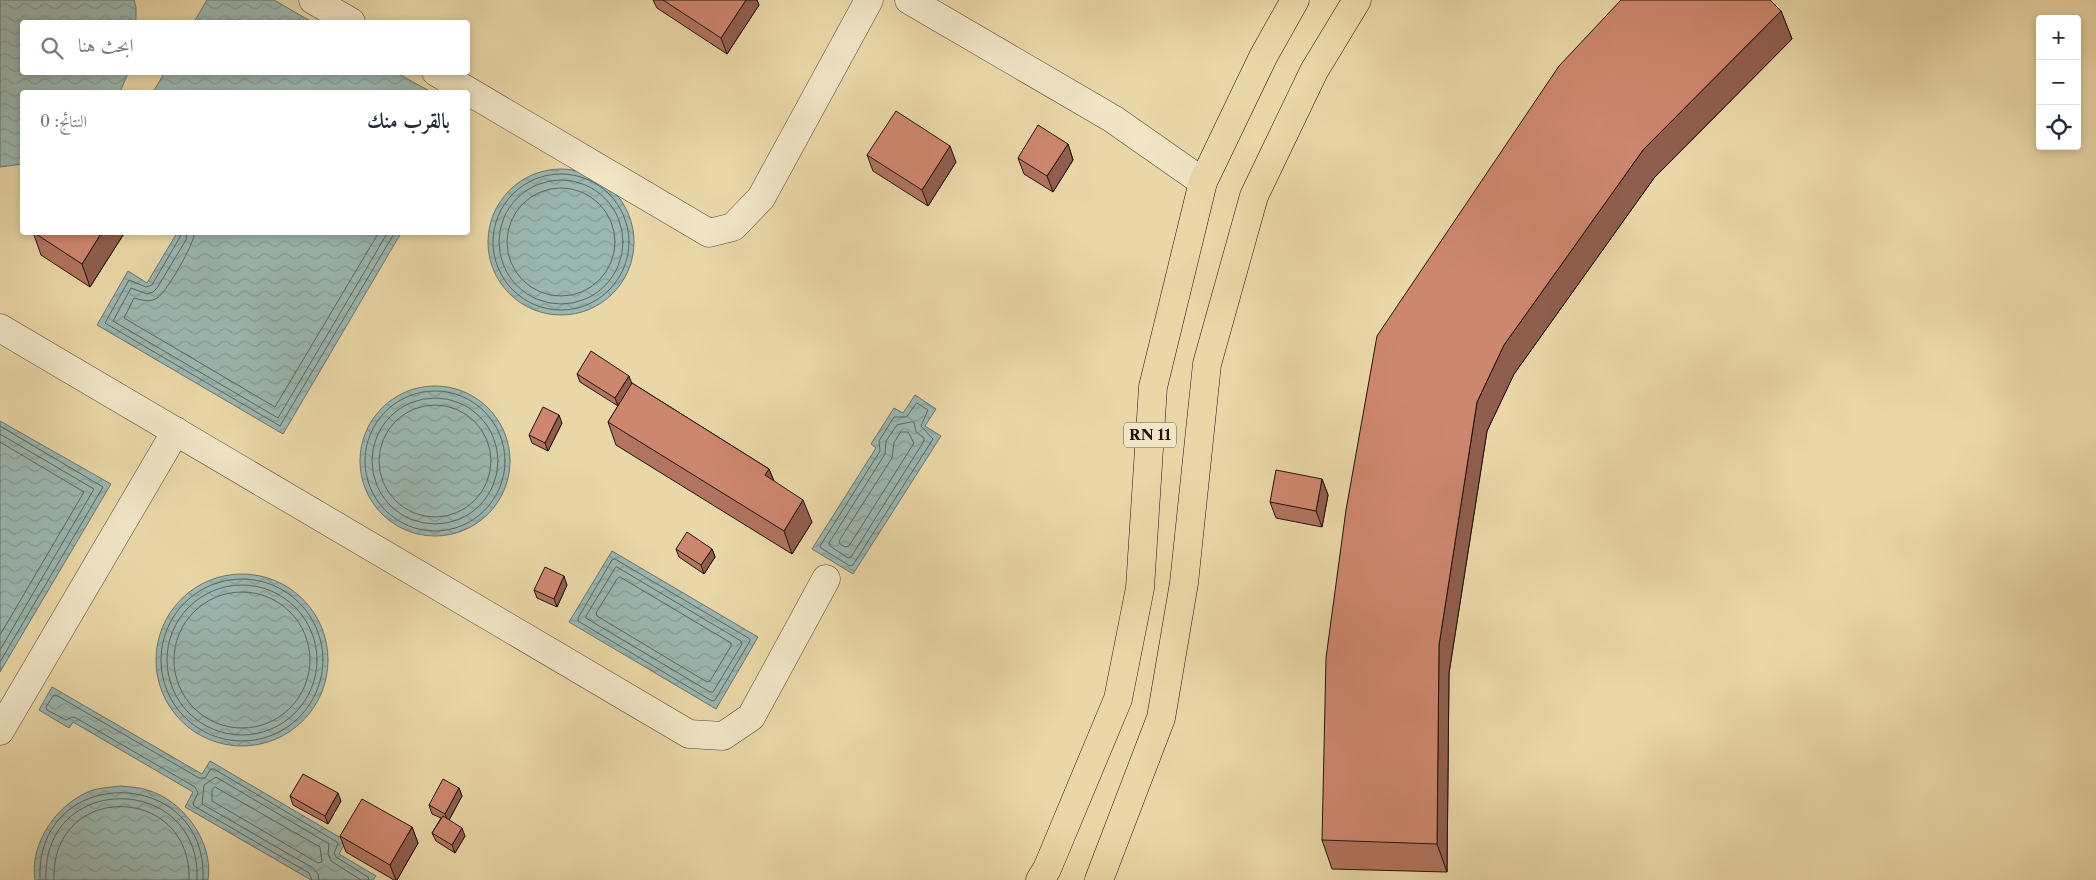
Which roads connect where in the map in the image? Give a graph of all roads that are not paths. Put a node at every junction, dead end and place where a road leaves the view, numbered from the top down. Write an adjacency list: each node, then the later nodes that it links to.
1 (313, 0): 6 (lane)
2 (870, 0): 9 (lane)
3 (909, 0): 10 (lane)
4 (1294, 0): 10 (highway, RN 11)
5 (1357, 0): 16 (highway, RN 11)
6 (348, 20)
7 (441, 75): 8 (lane)
8 (467, 90)
9 (470, 92)
10 (1203, 182): 15 (highway, RN 11)
11 (0, 328): 12 (lane)
12 (176, 431): 13 (lane); 14 (lane)
13 (826, 580)
14 (0, 731)
15 (1040, 880)
16 (1099, 880)

